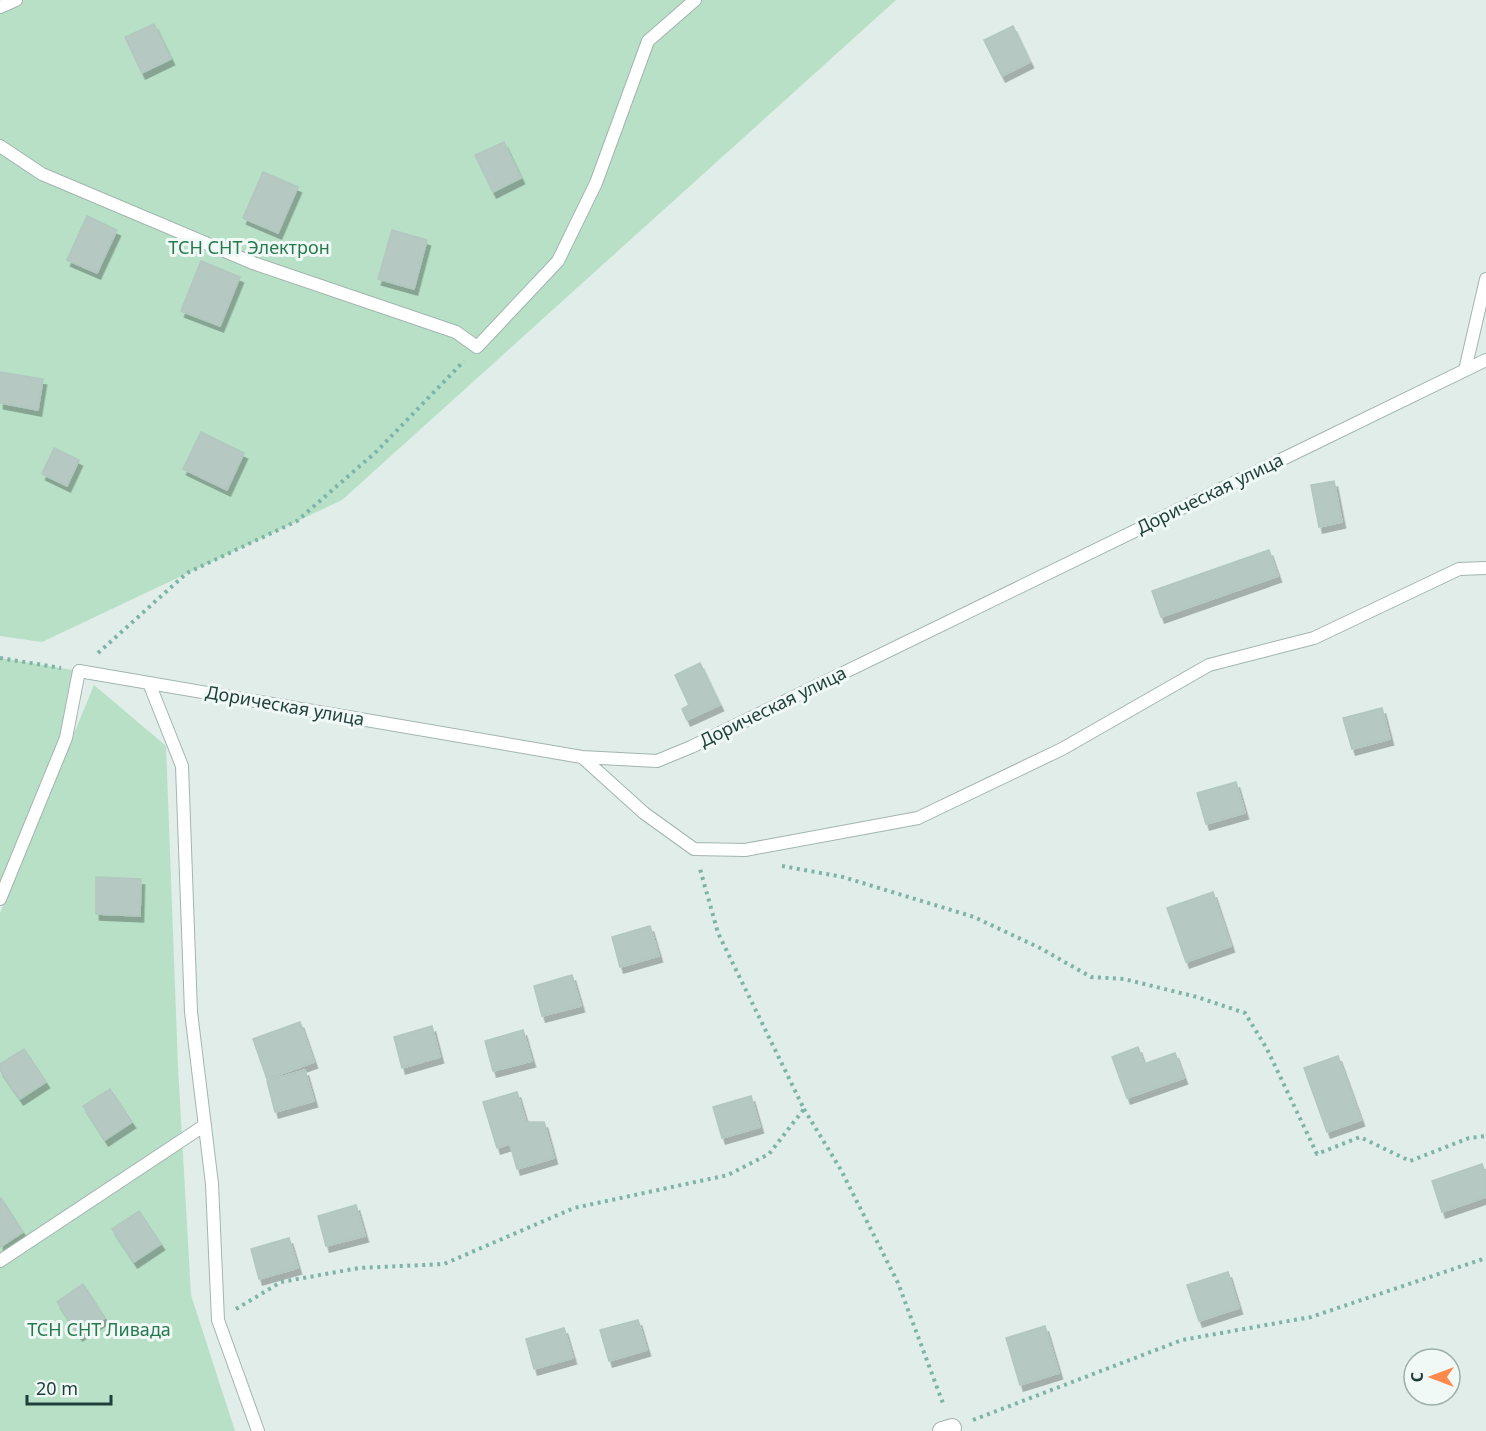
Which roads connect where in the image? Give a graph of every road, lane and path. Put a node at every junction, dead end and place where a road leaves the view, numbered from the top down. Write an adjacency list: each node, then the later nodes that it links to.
1 (16, 0): 3 (lane)
2 (694, 0): 6 (lane)
3 (0, 7)
4 (0, 146): 6 (lane)
5 (1486, 279): 8 (lane)
6 (477, 348): 13 (path)
7 (1486, 360): 8 (lane, Дорическая улица)
8 (1465, 370): 15 (lane, Дорическая улица)
9 (1486, 562): 11 (lane)
10 (1486, 568): 11 (lane)
11 (1459, 569): 16 (lane)
12 (0, 658): 13 (path)
13 (79, 671): 14 (lane, Дорическая улица); 18 (lane)
14 (149, 683): 15 (lane, Дорическая улица); 20 (lane)
15 (582, 757): 16 (lane)
16 (694, 849): 19 (path)
17 (774, 864): 21 (path)
18 (0, 900)
19 (804, 1109): 24 (path); 25 (path)
20 (205, 1125): 23 (lane); 24 (lane)
21 (1486, 1136)
22 (1486, 1258): 25 (path)
23 (0, 1261)
24 (218, 1320): 26 (lane)
25 (947, 1430)
26 (258, 1431)

